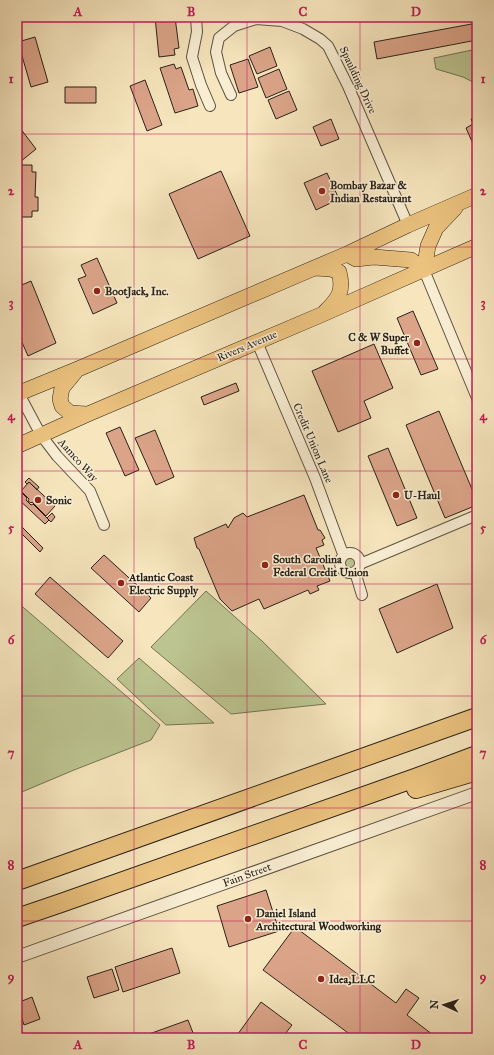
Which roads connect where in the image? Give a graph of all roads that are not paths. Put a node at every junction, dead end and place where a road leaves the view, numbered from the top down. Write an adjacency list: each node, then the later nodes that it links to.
1 (196, 17): 3 (street)
2 (231, 94): 6 (street, Spaulding Drive)
3 (210, 106)
4 (477, 195): 5 (main road)
5 (460, 203): 6 (main road); 10 (main road)
6 (408, 225): 8 (main road)
7 (477, 246): 10 (main road, Rivers Avenue)
8 (347, 254): 9 (main road); 10 (main road)
9 (313, 268): 11 (main road); 13 (main road)
10 (424, 270): 11 (main road, Rivers Avenue); 15 (street)
11 (323, 314): 12 (main road, Rivers Avenue)
12 (257, 342): 16 (main road, Rivers Avenue); 21 (street, Credit Union Lane)
13 (78, 369): 14 (main road); 16 (main road)
14 (18, 392): 17 (street, Aamco Way)
15 (477, 398)
16 (88, 414): 17 (main road, Rivers Avenue)
17 (41, 435): 18 (main road, Rivers Avenue); 20 (street, Aamco Way)
18 (17, 446)
19 (477, 515): 22 (street)
20 (104, 525)
21 (343, 554): 22 (street); 22 (street)
22 (357, 568): 23 (street)
23 (362, 595)
24 (477, 704): 28 (highway)
25 (477, 717): 28 (highway)
26 (477, 755): 30 (highway)
27 (477, 771): 30 (highway)
28 (298, 781): 31 (highway)
29 (477, 793): 33 (street, Fain Street)
30 (322, 811): 32 (highway)
31 (17, 881)
32 (17, 918)
33 (17, 957)

